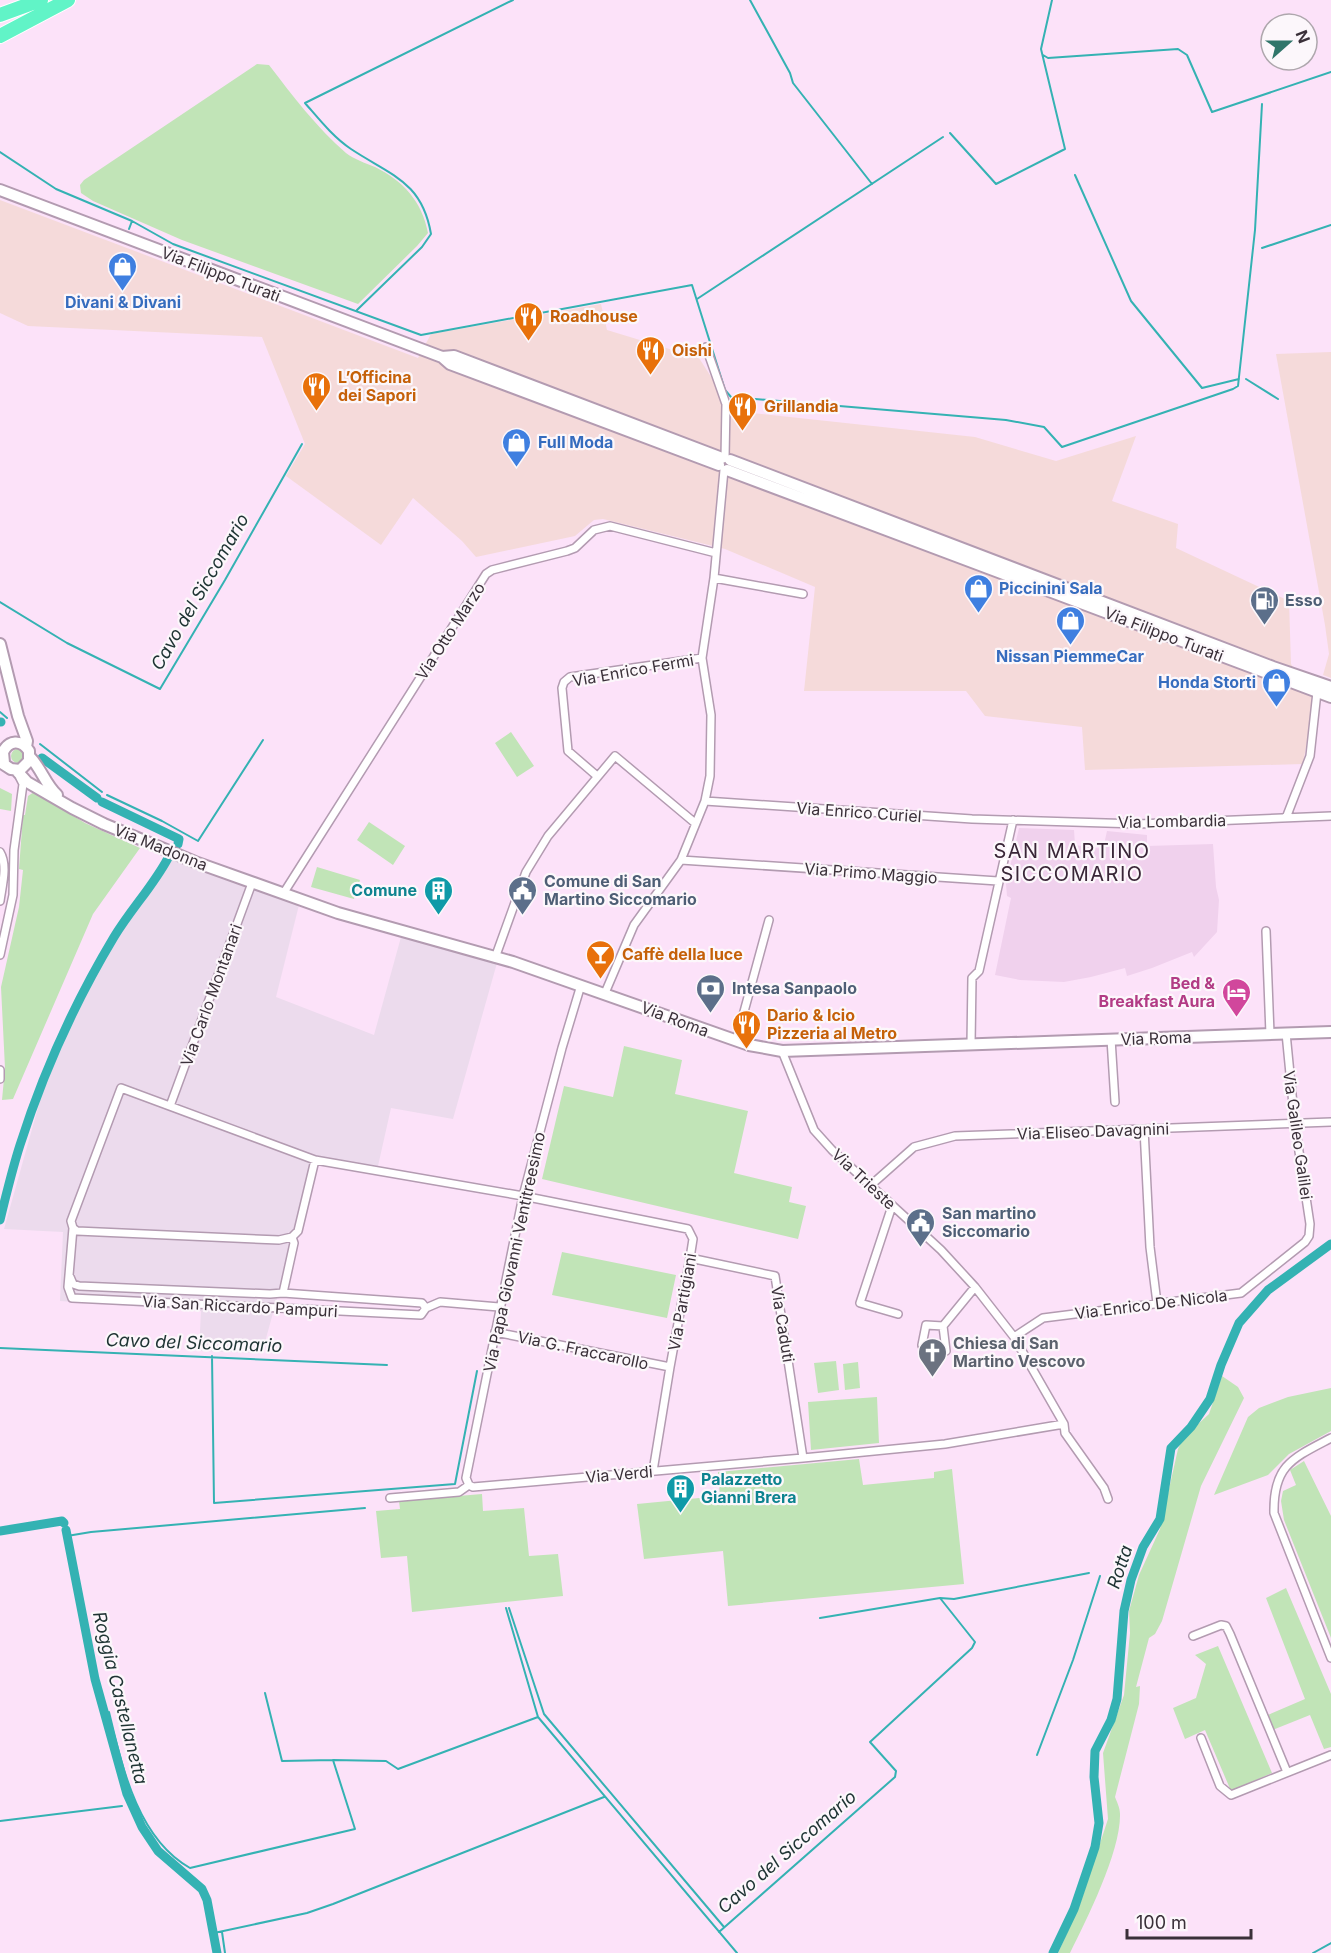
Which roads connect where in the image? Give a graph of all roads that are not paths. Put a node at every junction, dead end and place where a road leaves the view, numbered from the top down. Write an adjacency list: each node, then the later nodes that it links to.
1 (23, 0): 4 (highway)
2 (41, 0): 5 (highway)
3 (68, 0): 6 (highway)
4 (0, 8)
5 (0, 15)
6 (0, 36)
7 (0, 190): 9 (main road, Via Filippo Turati)
8 (706, 347): 9 (street)
9 (724, 463): 10 (street); 15 (main road, Via Filippo Turati); 16 (main road, Via Filippo Turati)
10 (716, 553): 11 (street); 39 (street, Via Otto Marzo)
11 (714, 578): 12 (street); 14 (street)
12 (803, 594)
13 (0, 644): 18 (main road)
14 (702, 658): 23 (street, Via Enrico Fermi); 26 (street)
15 (1331, 687)
16 (1317, 692): 17 (main road, Via Filippo Turati); 29 (street)
17 (1331, 697)
18 (18, 716): 19 (main road); 20 (main road)
19 (6, 746): 20 (main road); 21 (main road)
20 (28, 752): 22 (main road); 27 (main road)
21 (2, 763): 22 (main road)
22 (16, 770): 24 (main road); 25 (street)
23 (597, 776): 31 (street); 44 (street)
24 (36, 787): 25 (street); 27 (main road)
25 (21, 794): 32 (street)
26 (705, 801): 30 (street, Via Enrico Curiel); 31 (street)
27 (72, 808): 38 (main road, Via Madonna)
28 (1331, 816): 29 (street, Via Lombardia)
29 (1286, 818): 30 (street, Via Lombardia)
30 (1013, 820): 37 (street)
31 (695, 823): 34 (street)
32 (14, 850): 33 (street); 35 (street)
33 (0, 851): 36 (street)
34 (681, 860): 37 (street, Via Primo Maggio); 46 (street)
35 (14, 863): 36 (street); 43 (street)
36 (4, 870): 40 (street)
37 (998, 881): 52 (street)
38 (252, 883): 39 (main road, Via Roma); 57 (street, Via Carlo Montanari)
39 (284, 894): 44 (main road, Via Roma)
40 (0, 901)
41 (769, 920): 51 (street)
42 (1266, 931): 49 (street)
43 (0, 955)
44 (495, 958): 45 (main road, Via Roma)
45 (581, 985): 46 (main road, Via Roma); 63 (street, Via Papa Giovanni Ventitreesimo)
46 (605, 993): 51 (main road, Via Roma)
47 (1331, 1032): 48 (main road, Via Roma)
48 (1286, 1033): 49 (main road, Via Roma); 59 (street, Via Galileo Galilei)
49 (1270, 1034): 50 (main road, Via Roma)
50 (1111, 1039): 52 (main road, Via Roma); 56 (street)
51 (736, 1041): 53 (main road, Via Roma)
52 (971, 1044): 53 (main road, Via Roma)
53 (782, 1051): 62 (street, Via Trieste)
54 (0, 1070): 55 (street)
55 (0, 1079)
56 (1115, 1102)
57 (170, 1106): 61 (street); 65 (street, Via San Riccardo Pampuri)
58 (1331, 1122): 59 (street, Via Eliseo Davagnini)
59 (1295, 1125): 60 (street, Via Eliseo Davagnini); 66 (street, Via Galileo Galilei)
60 (1144, 1129): 62 (street, Via Eliseo Davagnini); 73 (street)
61 (315, 1160): 63 (street); 67 (street, Via San Riccardo Pampuri)
62 (871, 1185): 64 (street, Via Trieste)
63 (523, 1196): 68 (street, Via Partigiani); 74 (street, Via Papa Giovanni Ventitreesimo)
64 (892, 1206): 70 (street, Via Trieste); 78 (street)
65 (73, 1228): 67 (street); 69 (street, Via San Riccardo Pampuri)
66 (1309, 1236): 73 (street, Via Enrico De Nicola)
67 (292, 1237): 71 (street, Via San Riccardo Pampuri)
68 (690, 1258): 82 (street, Via Partigiani); 85 (street, Via Caduti)
69 (70, 1277): 72 (street, Via San Riccardo Pampuri); 75 (street, Via San Riccardo Pampuri)
70 (975, 1287): 79 (street); 81 (street, Via Trieste)
71 (287, 1293): 72 (street, Via San Riccardo Pampuri); 76 (street, Via San Riccardo Pampuri); 77 (street)
72 (270, 1294): 75 (street)
73 (1157, 1303): 81 (street, Via Enrico De Nicola)
74 (499, 1307): 76 (street, Via San Riccardo Pampuri); 80 (street, Via Papa Giovanni Ventitreesimo)
75 (270, 1308): 77 (street, Via San Riccardo Pampuri)
76 (426, 1308): 77 (street, Via San Riccardo Pampuri)
77 (291, 1310)
78 (898, 1314)
79 (943, 1326): 79 (street)
80 (495, 1332): 82 (street, Via G. Fraccarollo); 87 (street, Via Papa Giovanni Ventitreesimo)
81 (1014, 1337): 83 (street, Via Trieste)
82 (670, 1367): 86 (street, Via Partigiani)
83 (1064, 1424): 85 (street, Via Verdi); 89 (street, Via Trieste)
84 (1331, 1438): 91 (street)
85 (804, 1458): 86 (street, Via Verdi)
86 (654, 1471): 87 (street, Via Verdi)
87 (469, 1485): 88 (street, Via Verdi)
88 (390, 1498)
89 (1108, 1499)
90 (1193, 1636): 94 (street)
91 (1331, 1658)
92 (1202, 1738): 94 (street)
93 (1331, 1755): 94 (street)
94 (1287, 1772)

